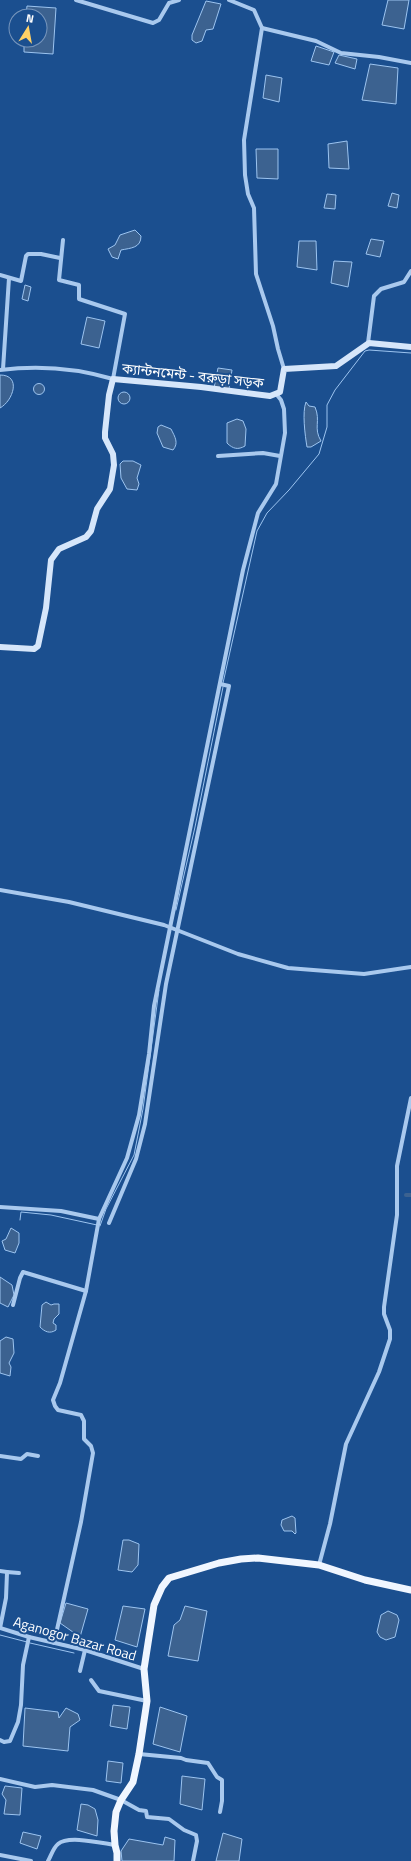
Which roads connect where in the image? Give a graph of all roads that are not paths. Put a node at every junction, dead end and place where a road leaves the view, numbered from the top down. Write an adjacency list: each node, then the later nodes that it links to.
1 (76, 0): 2 (street)
2 (179, 0)
3 (229, 0): 4 (street)
4 (262, 28): 5 (street); 13 (street)
5 (411, 63)
6 (64, 240): 7 (street)
7 (60, 258): 10 (street); 15 (street)
8 (411, 271): 11 (street)
9 (0, 275): 10 (street)
10 (9, 278): 14 (street)
11 (368, 343): 12 (main road); 13 (main road, ক্যান্টনমেন্ট - বরুড়া সড়ক)
12 (411, 347)
13 (284, 369): 16 (main road, ক্যান্টনমেন্ট - বরুড়া সড়ক)
14 (1, 370): 15 (street)
15 (114, 379): 16 (main road, ক্যান্টনমেন্ট - বরুড়া সড়ক); 19 (main road, ক্যান্টনমেন্ট - বরুড়া সড়ক)
16 (277, 395): 18 (street)
17 (218, 456): 18 (street)
18 (280, 456): 20 (street)
19 (0, 647)
20 (222, 684): 22 (street); 22 (street)
21 (0, 890): 22 (street)
22 (173, 928): 23 (street); 26 (street); 27 (street)
23 (411, 967)
24 (411, 1098): 32 (street)
25 (0, 1207): 26 (street)
26 (99, 1220): 28 (street)
27 (109, 1224)
28 (86, 1291): 29 (street); 39 (street)
29 (13, 1305)
30 (0, 1456): 31 (street)
31 (38, 1456)
32 (319, 1565): 36 (main road); 41 (main road)
33 (0, 1571): 34 (street)
34 (7, 1572): 35 (street); 37 (street)
35 (19, 1573)
36 (411, 1590)
37 (0, 1628): 38 (street, Aganogor Bazar Road)
38 (29, 1640): 39 (street, Aganogor Bazar Road); 45 (street)
39 (54, 1643): 40 (street, Aganogor Bazar Road)
40 (85, 1650): 41 (street, Aganogor Bazar Road); 42 (street)
41 (144, 1669): 44 (main road)
42 (80, 1671)
43 (91, 1680): 44 (street)
44 (147, 1701): 46 (main road)
45 (0, 1740)
46 (139, 1754): 48 (main road); 49 (street)
47 (0, 1779): 48 (street)
48 (121, 1800): 50 (main road); 56 (street)
49 (220, 1812)
50 (115, 1845): 54 (street); 55 (main road)
51 (0, 1855): 52 (street)
52 (16, 1859): 53 (street)
53 (31, 1861)
54 (48, 1861)
55 (117, 1861)
56 (193, 1861)

